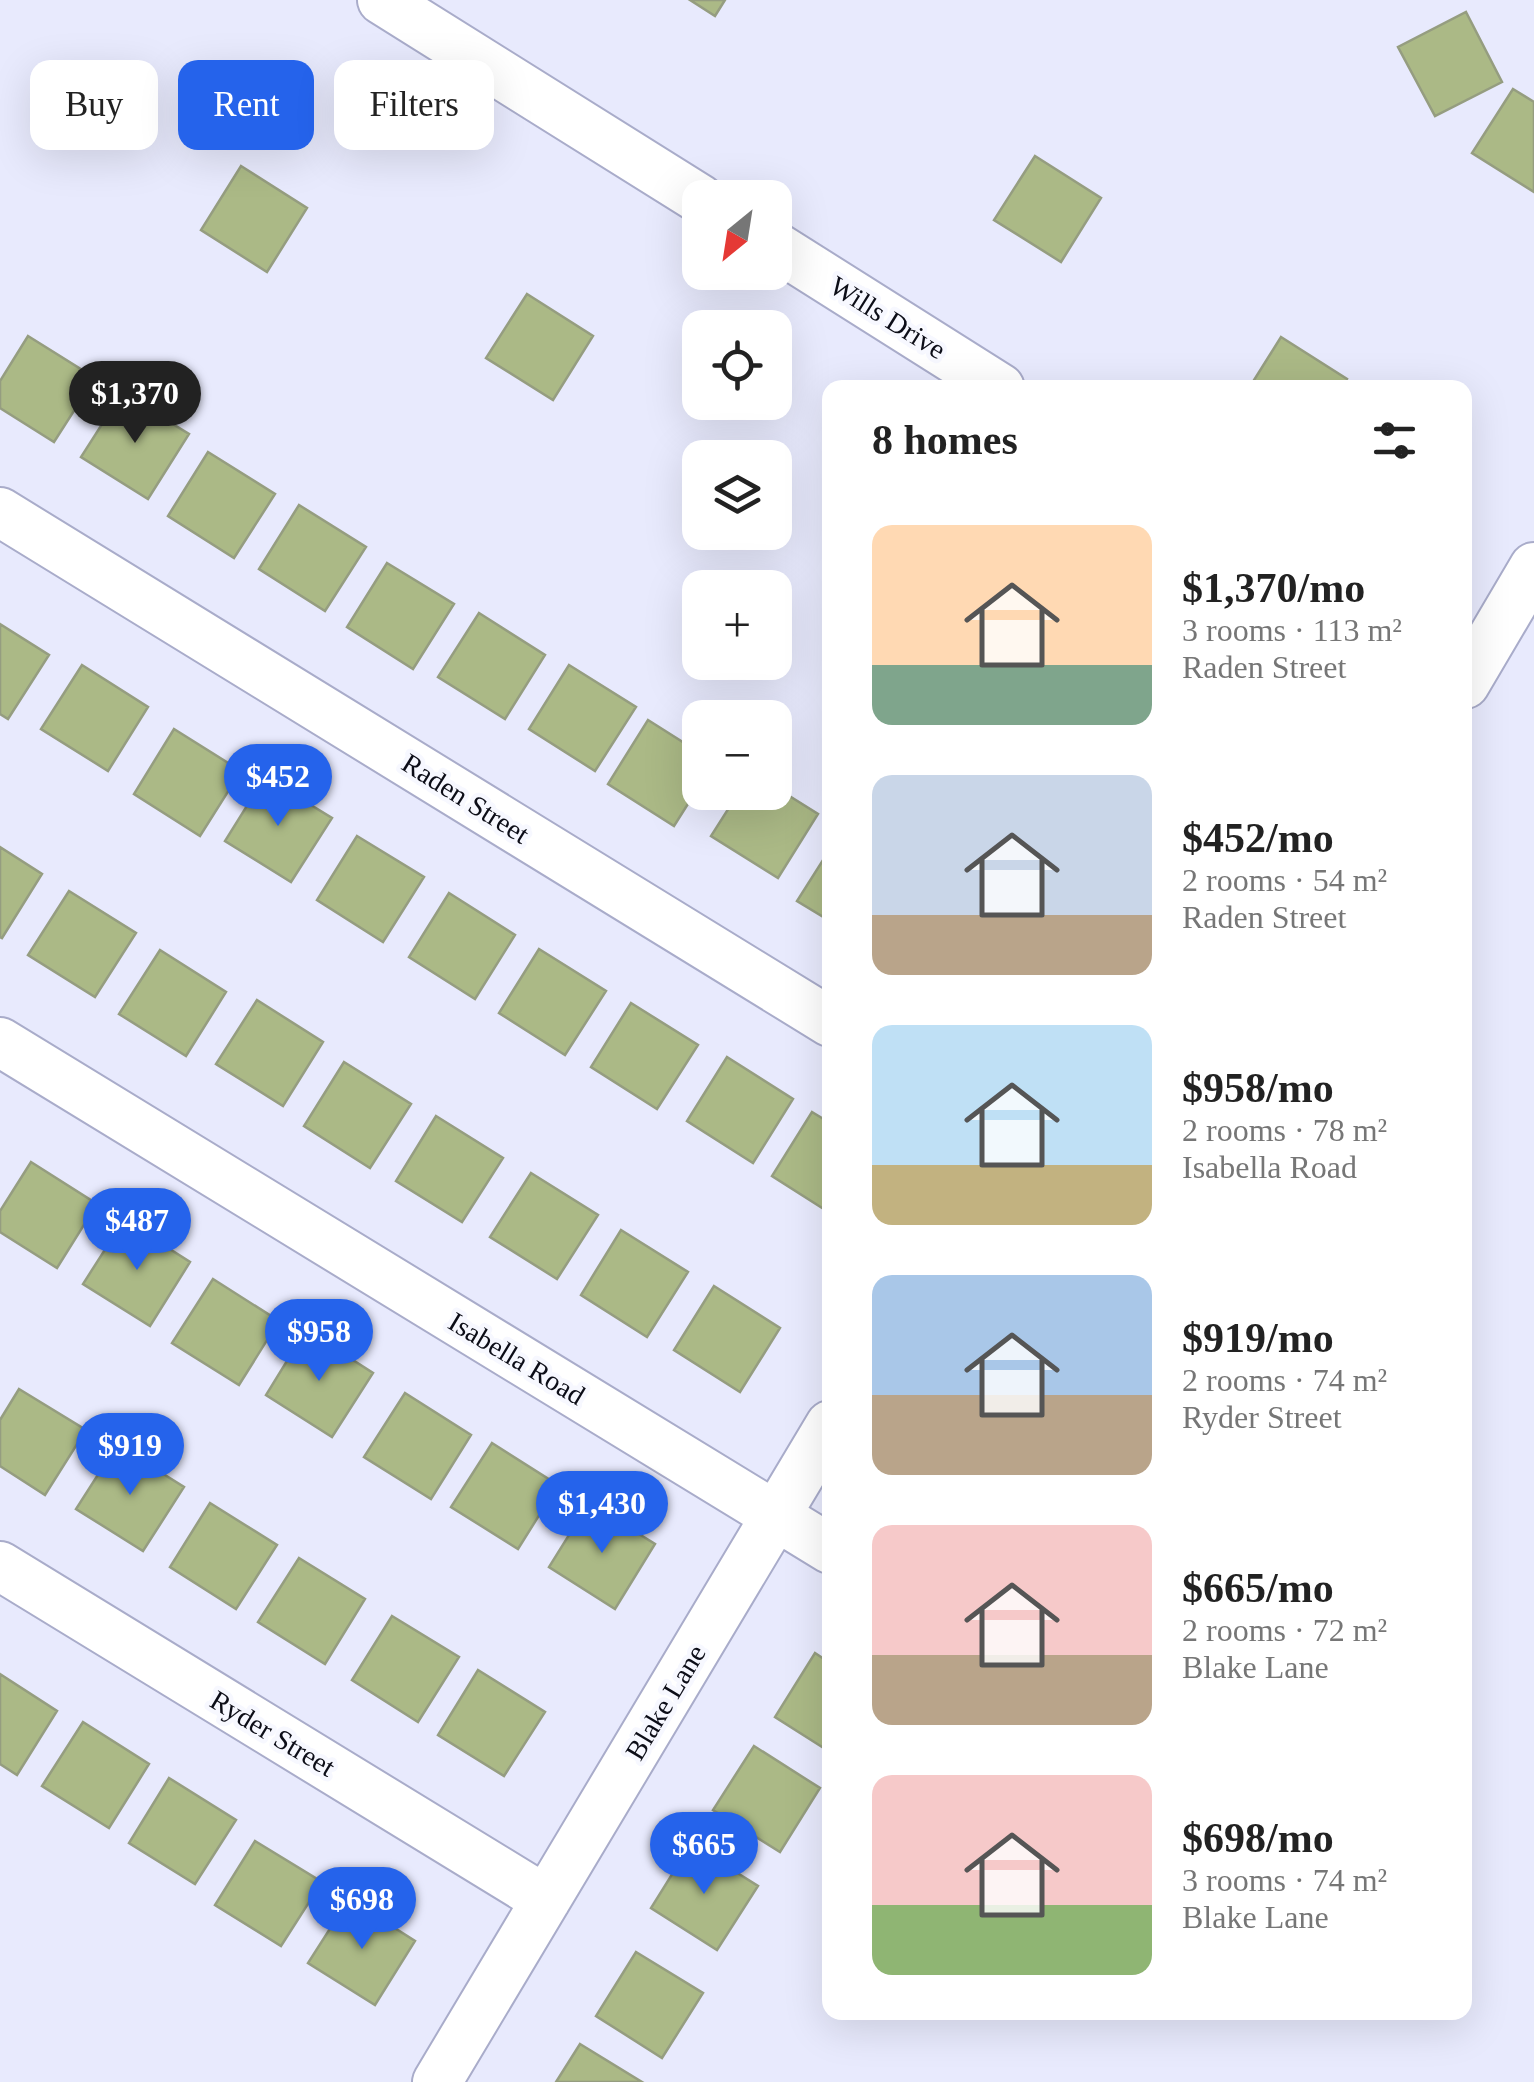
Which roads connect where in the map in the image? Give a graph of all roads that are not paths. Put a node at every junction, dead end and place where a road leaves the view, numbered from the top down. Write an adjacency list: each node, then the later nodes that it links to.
1 (382, 0): 2 (street)
2 (682, 188)
3 (792, 257): 4 (street, Wills Drive)
4 (987, 380)
5 (0, 512): 8 (street, Raden Street)
6 (1534, 567): 7 (street)
7 (1472, 671)
8 (822, 1017)
9 (0, 1042): 11 (street, Isabella Road)
10 (822, 1438): 11 (street, Blake Lane)
11 (776, 1516): 12 (street, Isabella Road); 14 (street, Blake Lane)
12 (822, 1544)
13 (0, 1566): 14 (street, Ryder Street)
14 (546, 1900): 15 (street, Blake Lane)
15 (436, 2082)

